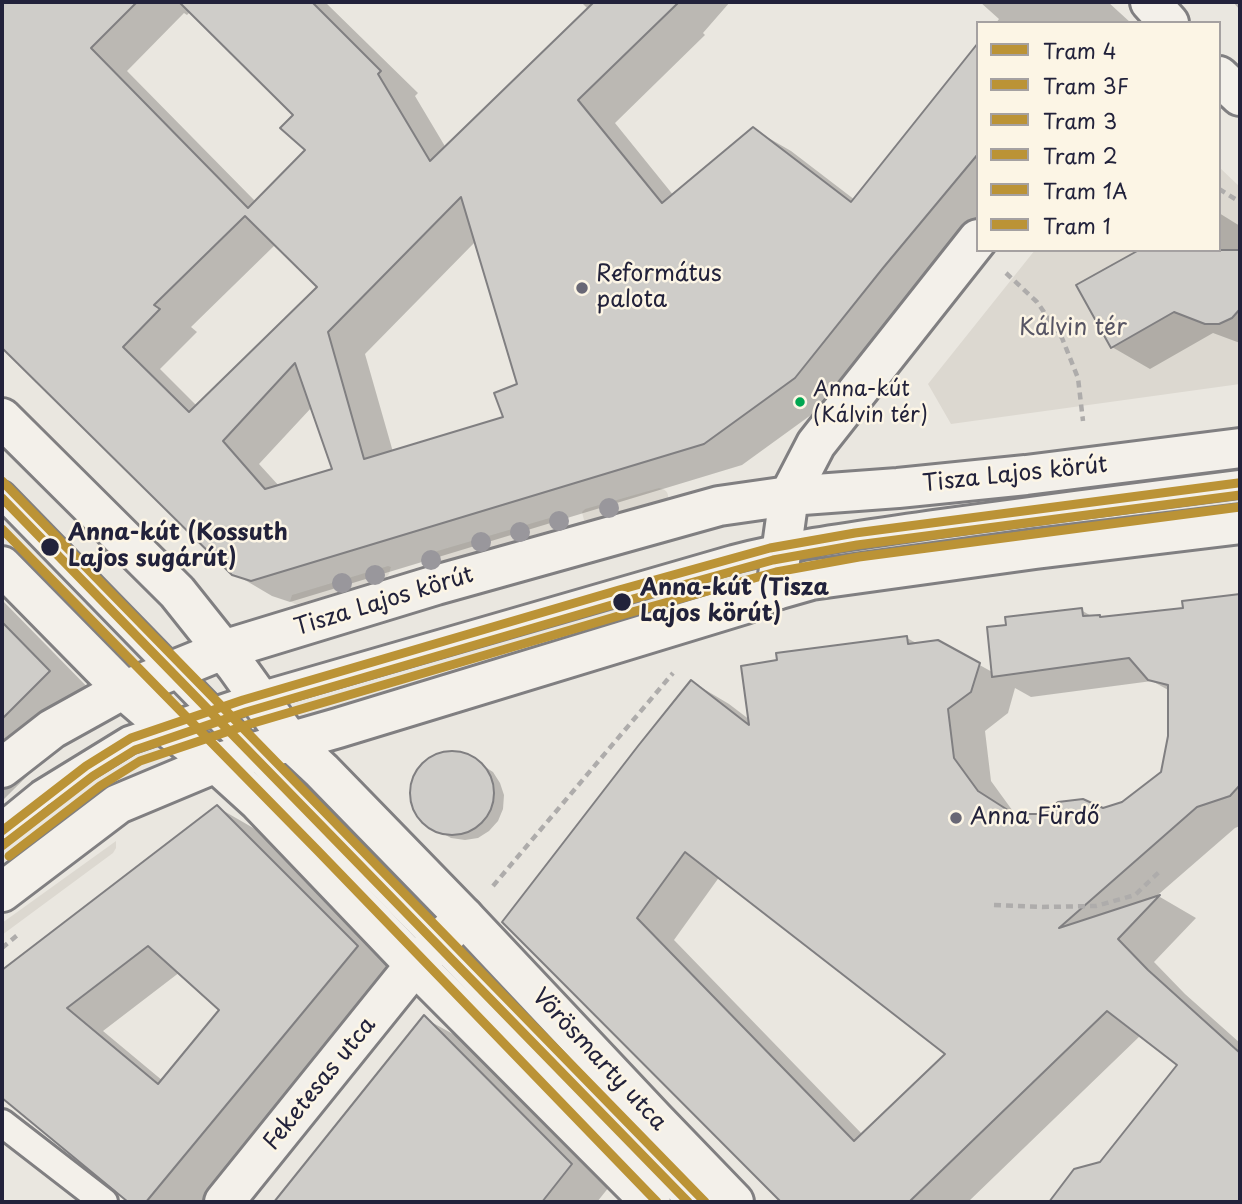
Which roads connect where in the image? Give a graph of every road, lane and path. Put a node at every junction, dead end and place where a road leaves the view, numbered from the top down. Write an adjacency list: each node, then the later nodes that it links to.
1 (1221, 77): 2 (street)
2 (1240, 96)
3 (1221, 190): 4 (path)
4 (1240, 202)
5 (976, 242): 12 (street)
6 (1005, 273): 8 (path)
7 (2, 418): 17 (street, Vörösmarty utca)
8 (1083, 421)
9 (1240, 448): 12 (street, Tisza Lajos körút)
10 (1240, 484): 14 (lane, Tisza Lajos körút)
11 (2, 495): 19 (lane)
12 (789, 496): 14 (street); 17 (street, Tisza Lajos körút)
13 (1240, 524): 16 (street)
14 (782, 548): 16 (street); 21 (lane, Tisza Lajos körút)
15 (2, 566): 20 (street, Vörösmarty utca)
16 (776, 590): 24 (street)
17 (223, 650): 19 (street, Tisza Lajos körút); 21 (street, Vörösmarty utca)
18 (679, 665): 32 (path)
19 (173, 671): 20 (street, Tisza Lajos körút); 22 (lane)
20 (124, 690): 23 (street, Vörösmarty utca); 27 (street, Tisza Lajos körút)
21 (259, 696): 22 (lane, Tisza Lajos körút); 24 (street, Vörösmarty utca)
22 (213, 712): 23 (lane, Tisza Lajos körút); 25 (lane)
23 (167, 727): 26 (street, Vörösmarty utca); 28 (lane, Tisza Lajos körút)
24 (289, 740): 25 (street); 32 (street, Vörösmarty utca)
25 (252, 751): 26 (street); 32 (lane)
26 (216, 763): 30 (street); 32 (street, Vörösmarty utca)
27 (2, 768)
28 (2, 826)
29 (1161, 870): 31 (path)
30 (2, 892)
31 (994, 905)
32 (451, 929): 35 (street, Feketesas utca); 36 (street, Vörösmarty utca); 37 (lane); 38 (street, Vörösmarty utca)
33 (2, 1123): 34 (lane)
34 (104, 1202)
35 (224, 1202)
36 (651, 1202)
37 (691, 1202)
38 (734, 1202)

